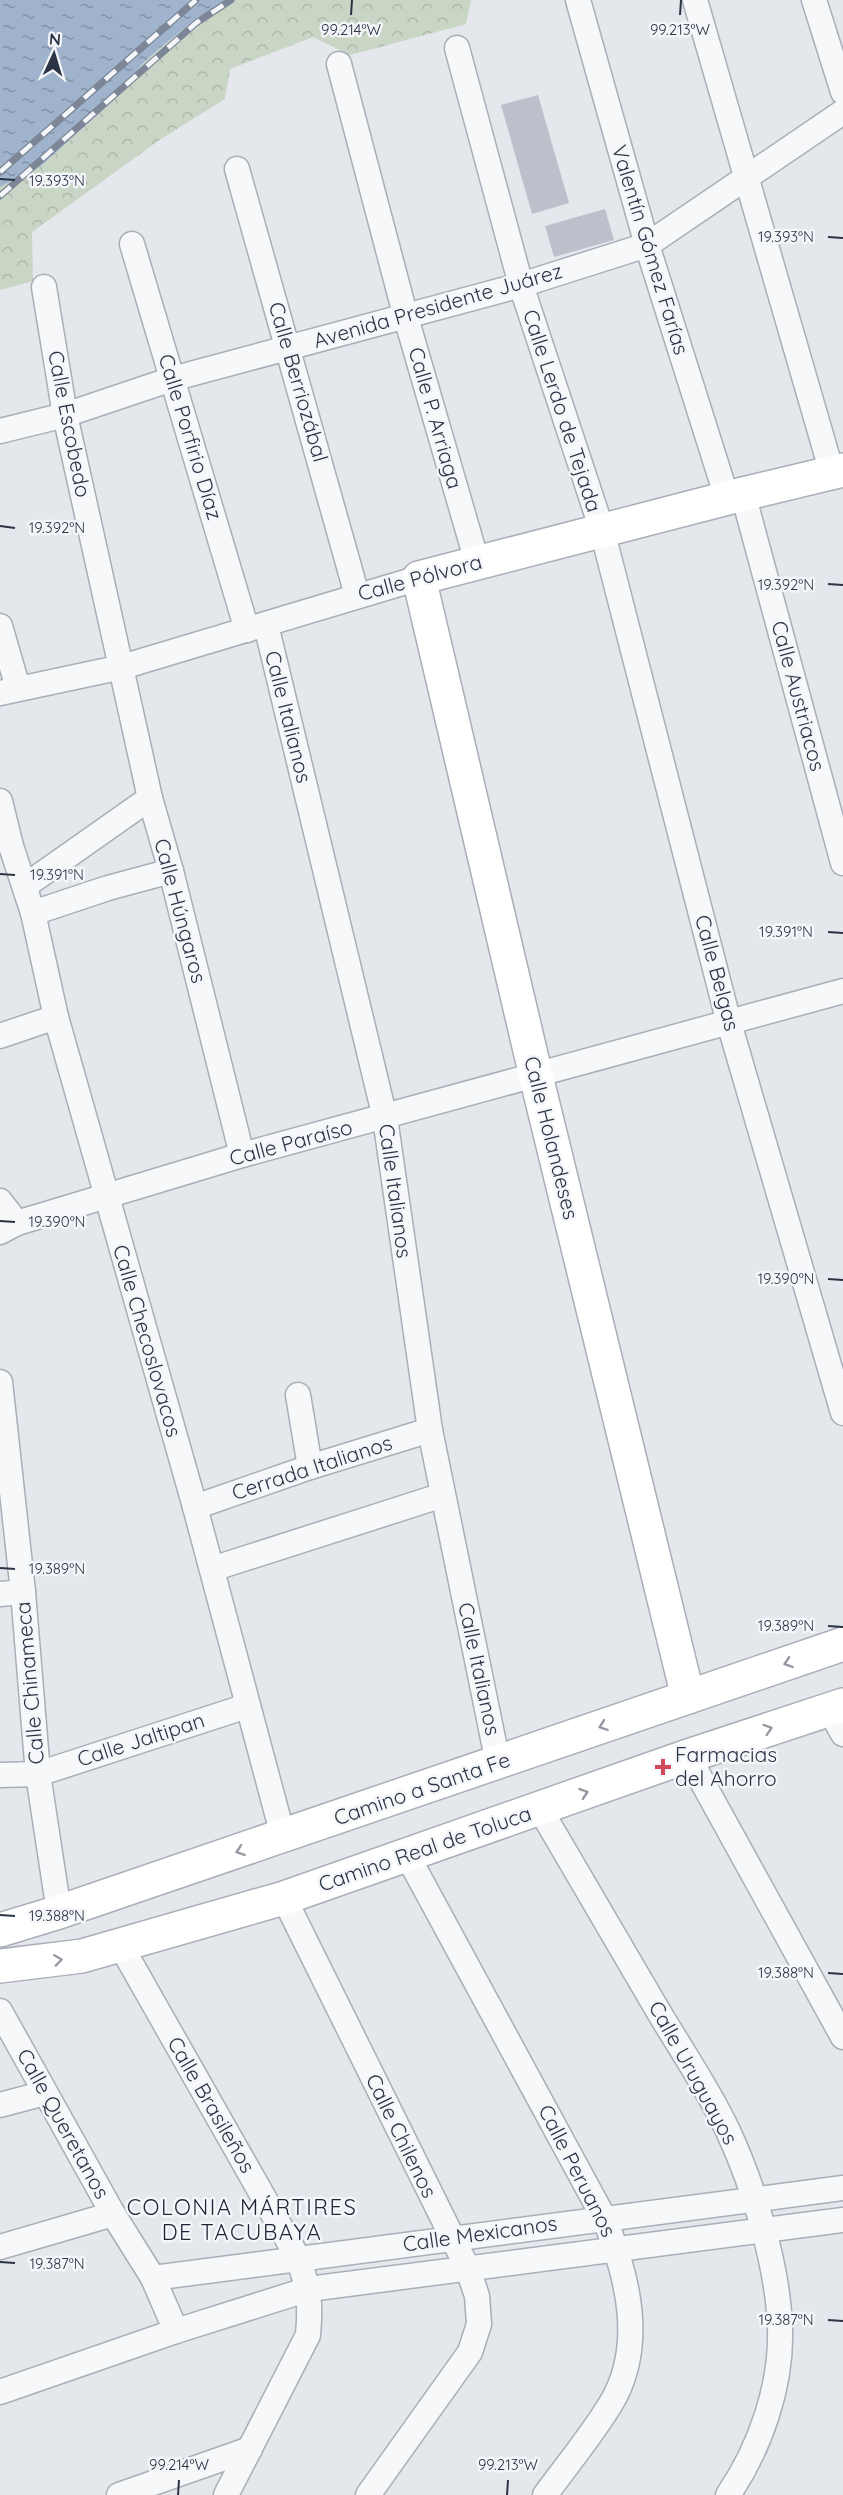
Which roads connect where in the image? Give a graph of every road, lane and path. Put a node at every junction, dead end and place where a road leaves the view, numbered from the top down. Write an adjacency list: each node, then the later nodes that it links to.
1 (578, 0): 11 (street, Valentín Gómez Farías)
2 (695, 0): 9 (street)
3 (814, 0): 6 (street)
4 (457, 48): 12 (street, Calle Lerdo de Tejada)
5 (339, 64): 14 (street, Calle P. Arriaga)
6 (843, 92)
7 (843, 112): 9 (street, Avenida Presidente Juárez)
8 (237, 169): 15 (street, Calle Berriozábal)
9 (746, 179): 11 (street, Avenida Presidente Juárez); 19 (street)
10 (132, 244): 16 (street, Calle Porfirio Díaz)
11 (647, 245): 12 (street, Avenida Presidente Juárez); 20 (street, Valentín Gómez Farías)
12 (520, 285): 14 (street, Avenida Presidente Juárez); 21 (street, Calle Lerdo de Tejada)
13 (44, 287): 17 (street, Calle Escobedo)
14 (405, 314): 15 (street, Avenida Presidente Juárez); 22 (street, Calle P. Arriaga)
15 (288, 348): 16 (street, Avenida Presidente Juárez); 24 (street, Calle Berriozábal)
16 (172, 379): 17 (street, Avenida Presidente Juárez); 26 (street, Calle Porfirio Díaz)
17 (65, 415): 18 (street, Avenida Presidente Juárez); 27 (street, Calle Escobedo)
18 (0, 431)
19 (837, 472): 20 (main road, Calle Pólvora)
20 (735, 496): 21 (main road, Calle Pólvora); 32 (street, Calle Austriacos)
21 (602, 530): 22 (main road, Calle Pólvora); 38 (street, Calle Belgas)
22 (477, 562): 23 (main road, Calle Pólvora)
23 (419, 578): 24 (street, Calle Pólvora); 40 (main road, Calle Holandeses)
24 (357, 595): 26 (street, Calle Pólvora)
25 (0, 626): 28 (street)
26 (257, 628): 27 (street, Calle Pólvora); 41 (street, Calle Italianos)
27 (122, 667): 28 (street, Calle Pólvora); 29 (street, Calle Húngaros)
28 (9, 690)
29 (150, 798): 33 (street, Calle Húngaros); 34 (street)
30 (0, 801): 31 (street, Calle Checoslovacos)
31 (5, 848): 34 (street, Calle Checoslovacos)
32 (843, 863)
33 (171, 871): 35 (street); 42 (street, Calle Húngaros)
34 (26, 886): 35 (street, Calle Checoslovacos)
35 (33, 914): 37 (street, Calle Checoslovacos)
36 (843, 991): 38 (street, Calle Paraíso)
37 (56, 1017): 39 (street); 43 (street, Calle Checoslovacos)
38 (729, 1023): 40 (street, Calle Paraíso); 48 (street, Calle Belgas)
39 (0, 1036)
40 (536, 1076): 41 (street, Calle Paraíso); 57 (main road, Calle Holandeses)
41 (385, 1118): 42 (street, Calle Paraíso); 49 (street, Calle Italianos)
42 (242, 1155): 43 (street, Calle Paraíso)
43 (105, 1196): 45 (street, Calle Paraíso); 53 (street, Calle Checoslovacos)
44 (0, 1201): 45 (street)
45 (9, 1228)
46 (0, 1382): 50 (street, Calle Chinameca)
47 (298, 1395): 51 (street)
48 (843, 1413)
49 (430, 1430): 51 (street, Cerrada Italianos); 52 (street, Calle Italianos)
50 (2, 1434): 55 (street, Calle Chinameca)
51 (310, 1467): 53 (street, Cerrada Italianos)
52 (443, 1495): 54 (street); 61 (street, Calle Italianos)
53 (195, 1507): 54 (street, Calle Checoslovacos)
54 (212, 1569): 58 (street, Calle Checoslovacos)
55 (11, 1593): 62 (street, Calle Chinameca)
56 (843, 1644): 57 (main road, Camino a Santa Fe, one-way to 57)
57 (688, 1697): 61 (main road, Camino a Santa Fe, one-way to 61)
58 (247, 1706): 62 (street, Calle Jaltipan); 65 (street, Calle Checoslovacos)
59 (838, 1716): 60 (main road, Camino Real de Toluca, one-way to 59)
60 (688, 1756): 64 (main road, Camino Real de Toluca, one-way to 60); 73 (street)
61 (498, 1762): 65 (main road, Camino a Santa Fe)
62 (38, 1774): 63 (street, Calle Jaltipan); 68 (street, Calle Chinameca)
63 (0, 1775)
64 (540, 1809): 66 (main road, Camino Real de Toluca); 77 (street, Calle Uruguayos)
65 (283, 1836): 68 (main road, Camino a Santa Fe, one-way to 68)
66 (407, 1855): 67 (main road, Camino Real de Toluca); 79 (street, Calle Peruanos)
67 (285, 1898): 70 (main road, Camino Real de Toluca); 82 (street, Calle Chilenos)
68 (59, 1912): 69 (main road, Camino a Santa Fe)
69 (0, 1930)
70 (121, 1946): 71 (main road, Camino Real de Toluca, one-way to 70); 85 (street, Calle Brasileños)
71 (0, 1966)
72 (0, 2011): 74 (street, Calle Queretanos)
73 (843, 2037)
74 (45, 2092): 75 (street); 78 (street, Calle Queretanos)
75 (0, 2105)
76 (843, 2188): 77 (street, Calle Mexicanos)
77 (755, 2200): 79 (street, Calle Mexicanos); 81 (street, Calle Uruguayos)
78 (113, 2214): 83 (street); 87 (street, Calle Queretanos)
79 (604, 2218): 82 (street, Calle Mexicanos); 84 (street, Calle Peruanos)
80 (843, 2220): 81 (street)
81 (763, 2232): 84 (street); 96 (street, Calle Uruguayos)
82 (452, 2238): 85 (street, Calle Mexicanos); 86 (street, Calle Chilenos)
83 (0, 2247)
84 (617, 2249): 86 (street); 95 (street, Calle Peruanos)
85 (298, 2258): 87 (street, Calle Mexicanos); 88 (street, Calle Brasileños)
86 (468, 2269): 88 (street); 94 (street, Calle Chilenos)
87 (153, 2278): 89 (street, Calle Queretanos)
88 (309, 2289): 89 (street); 91 (street, Calle Brasileños)
89 (177, 2331): 90 (street)
90 (0, 2392)
91 (250, 2449): 92 (street); 93 (street, Calle Brasileños)
92 (118, 2495)
93 (225, 2495)
94 (368, 2495)
95 (546, 2495)
96 (728, 2495)

